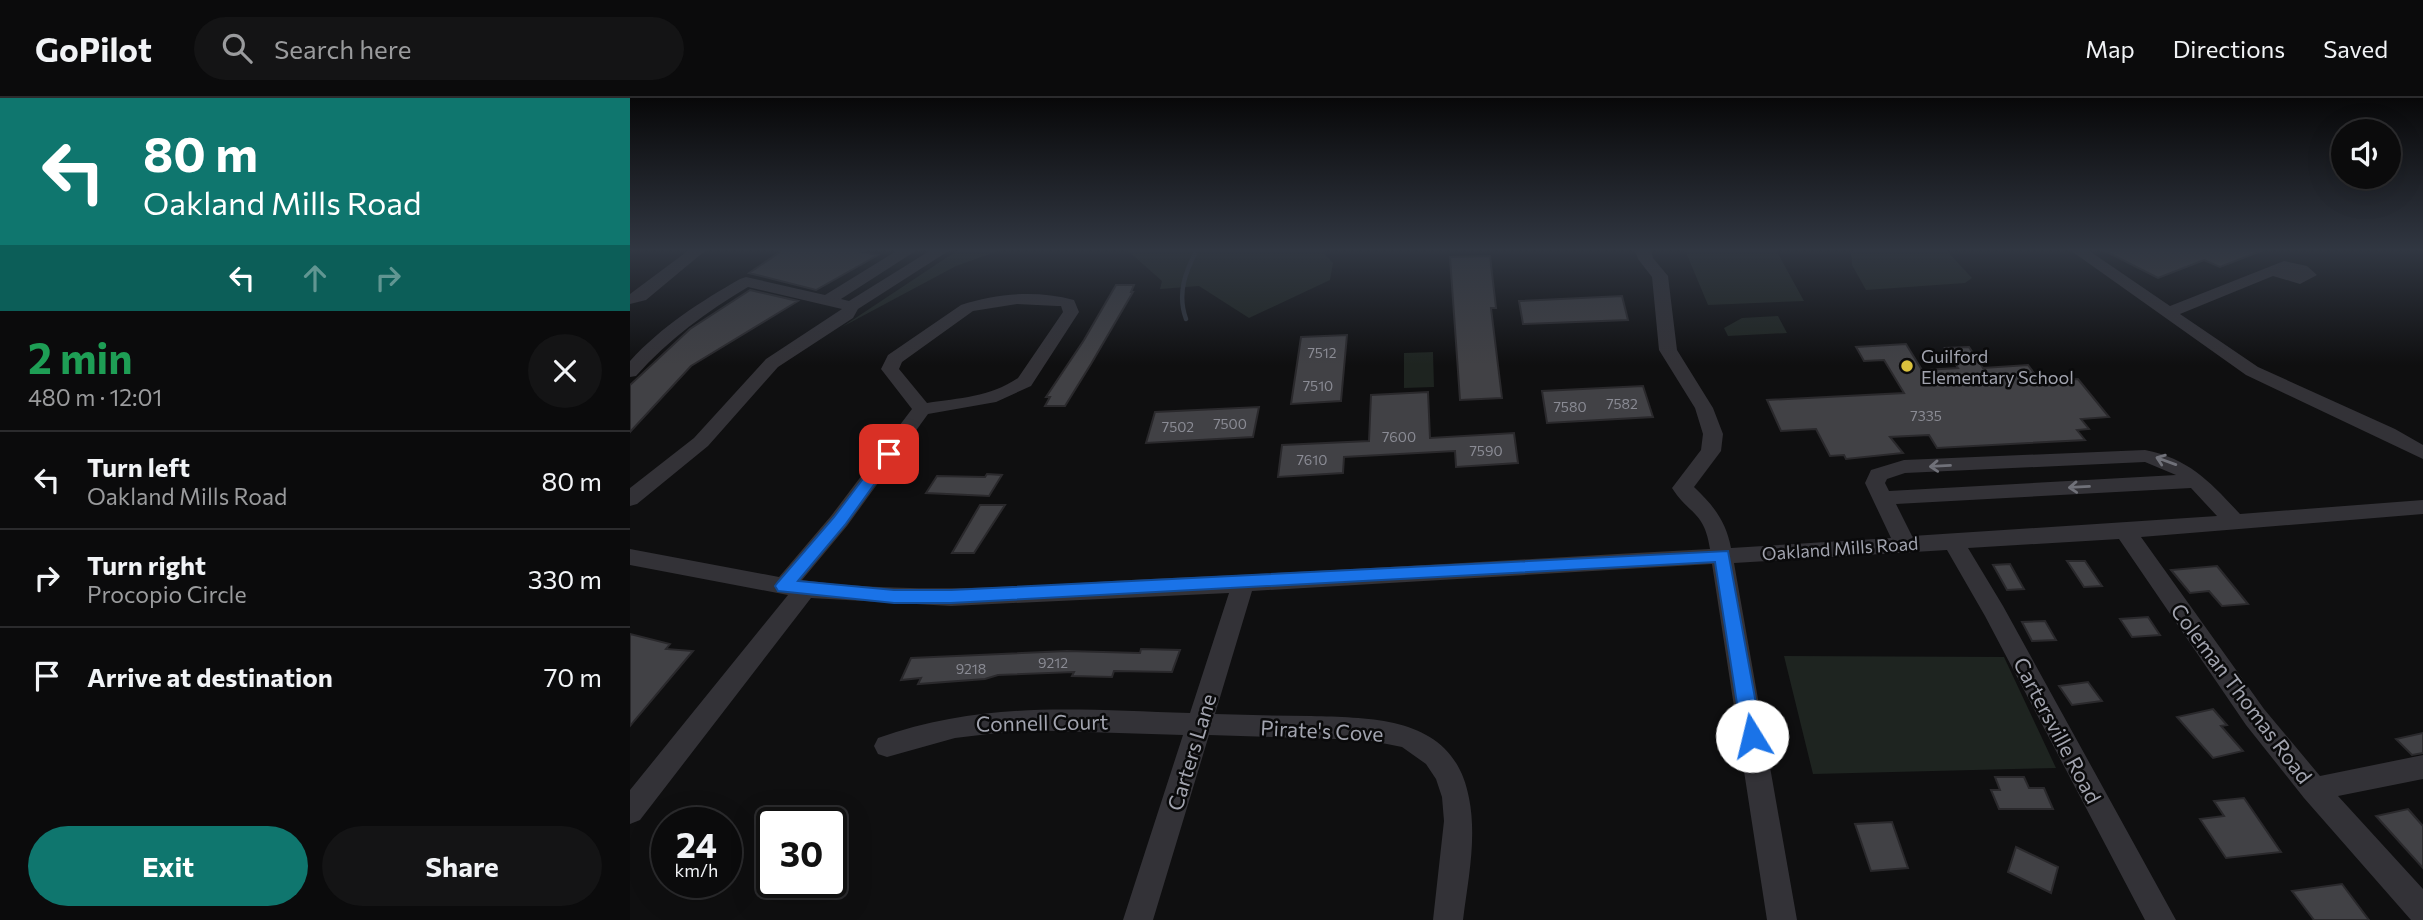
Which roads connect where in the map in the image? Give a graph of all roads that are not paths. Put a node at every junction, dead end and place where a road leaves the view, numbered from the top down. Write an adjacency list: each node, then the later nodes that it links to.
1 (651, 288): 9 (street)
2 (735, 288): 13 (street)
3 (775, 288): 10 (street)
4 (847, 288): 10 (street)
5 (880, 288): 11 (street)
6 (1661, 288): 24 (street)
7 (2132, 288): 12 (street)
8 (2229, 288): 12 (street)
9 (630, 299)
10 (828, 300): 11 (street)
11 (852, 306): 17 (street)
12 (2167, 313): 15 (street)
13 (630, 372)
14 (922, 410): 14 (street); 27 (street)
15 (2423, 453)
16 (2196, 481): 18 (street, one-way to 18); 18 (street, one-way to 18); 20 (street)
17 (635, 491)
18 (1881, 498): 23 (street)
19 (2423, 507): 20 (street, Oakland Mills Road)
20 (2235, 522): 21 (street, Oakland Mills Road)
21 (2126, 531): 22 (street, Oakland Mills Road); 31 (street, Coleman Thomas Road)
22 (1953, 541): 23 (street, Oakland Mills Road); 37 (street, Cartersville Road)
23 (1904, 542): 24 (street, Oakland Mills Road)
24 (1722, 555): 26 (street, Oakland Mills Road); 36 (street)
25 (630, 556): 27 (street, Oakland Mills Road)
26 (1243, 583): 27 (street, Oakland Mills Road); 28 (street, Carters Lane)
27 (795, 588): 32 (street)
28 (1200, 724): 29 (street, Connell Court); 34 (street, Carters Lane); 35 (street, Pirate's Cove)
29 (887, 746)
30 (2423, 767): 31 (street)
31 (2314, 789): 33 (street, Coleman Thomas Road)
32 (630, 811)
33 (2423, 911)
34 (1138, 920)
35 (1448, 920)
36 (1782, 920)
37 (2161, 920)

